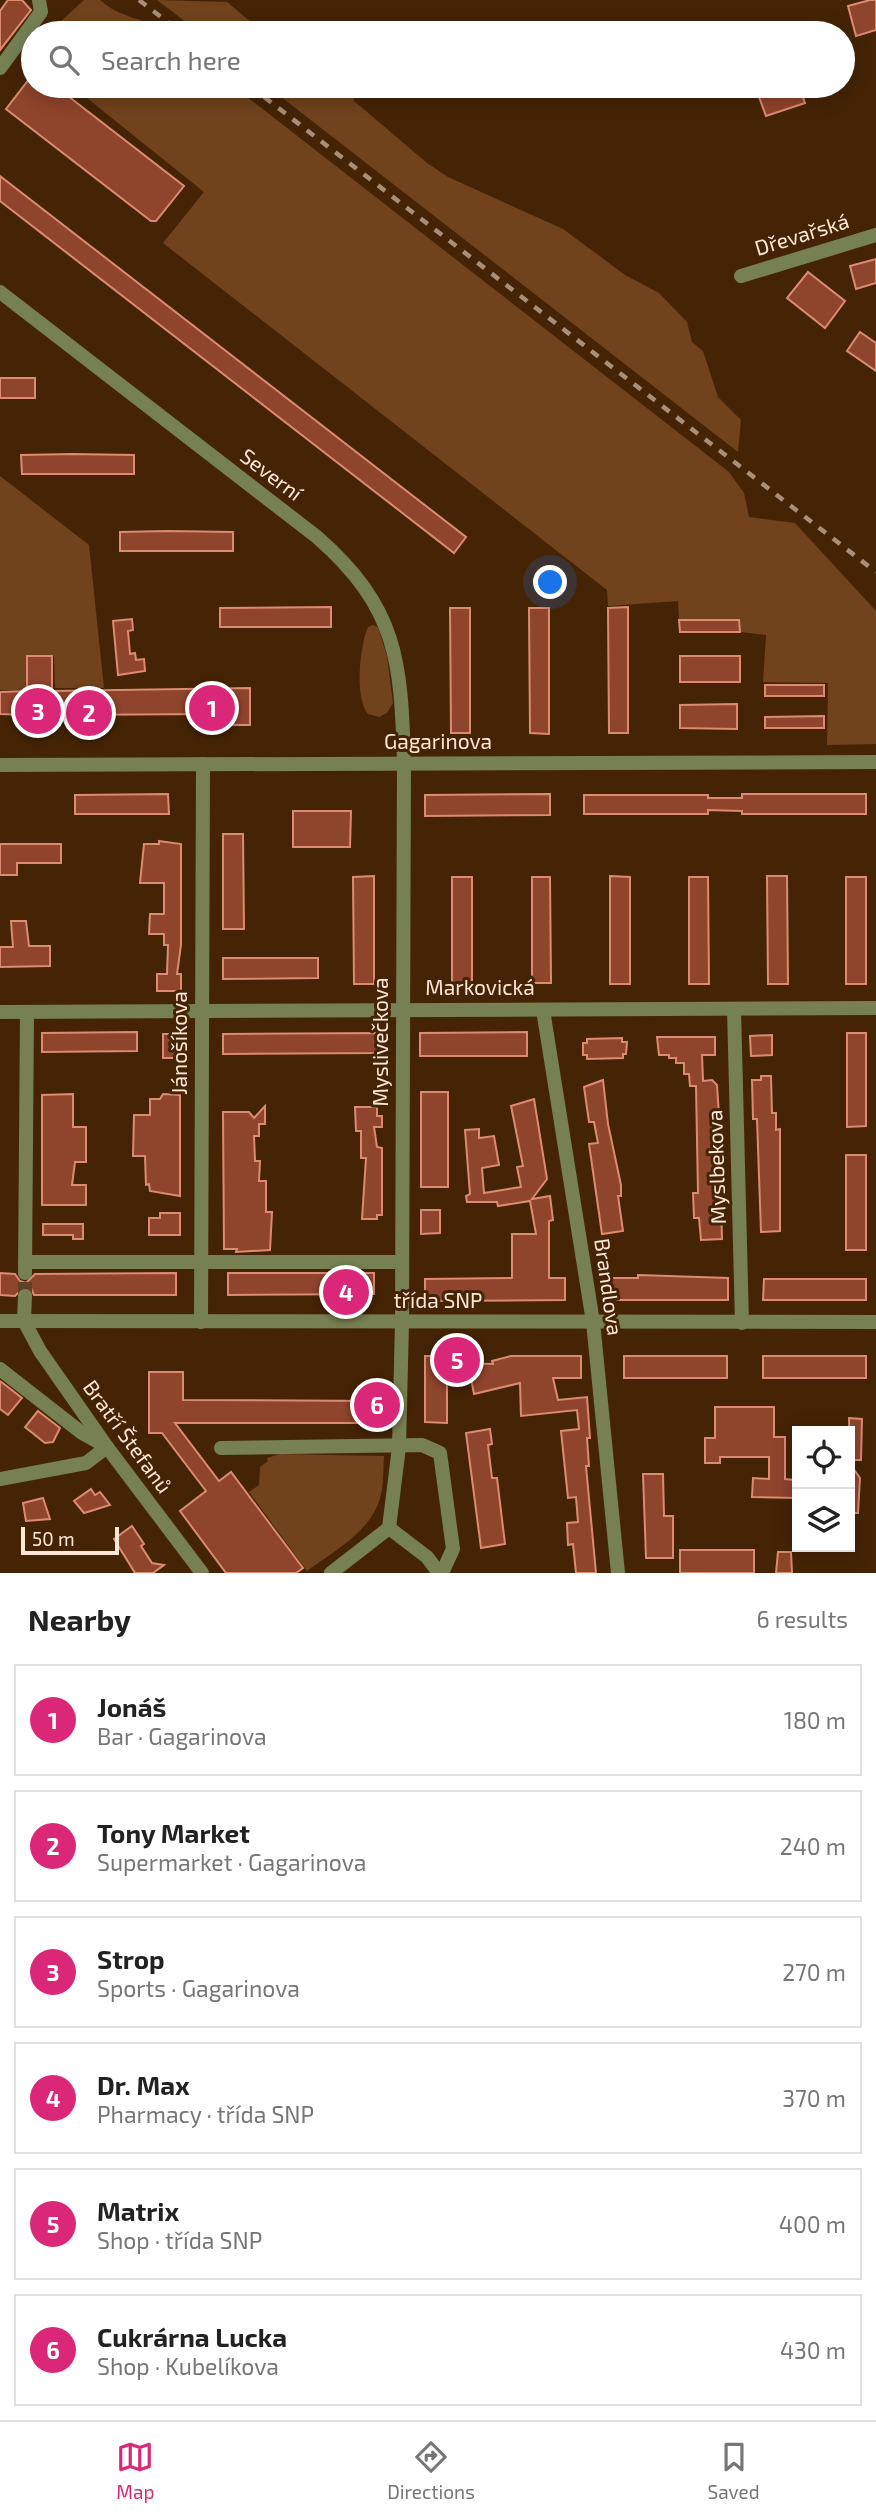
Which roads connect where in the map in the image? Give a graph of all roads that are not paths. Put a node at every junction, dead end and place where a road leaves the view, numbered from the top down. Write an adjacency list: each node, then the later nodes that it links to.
1 (39, 0): 2 (street)
2 (34, 21)
3 (21, 39): 4 (street)
4 (0, 68)
5 (876, 235): 6 (street, Dřevařská)
6 (741, 276)
7 (0, 292): 9 (street, Severní)
8 (876, 762): 9 (street, Gagarinova)
9 (404, 763): 10 (street, Gagarinova); 13 (street, Myslivečkova)
10 (203, 764): 11 (street, Gagarinova); 16 (street, Jánošíkova)
11 (0, 765)
12 (876, 1007): 14 (street, Markovická)
13 (402, 1009): 15 (street, Markovická); 16 (street, Markovická); 19 (street, Myslivečkova)
14 (734, 1009): 15 (street, Markovická); 28 (street, Myslbekova)
15 (543, 1010): 26 (street, Brandlova)
16 (201, 1011): 18 (street, Markovická); 20 (street, Jánošíkova)
17 (0, 1012): 18 (street, Markovická)
18 (27, 1012): 20 (street)
19 (402, 1262): 20 (street); 25 (street, Myslivečkova)
20 (201, 1263): 24 (street, Jánošíkova)
21 (24, 1296): 23 (street)
22 (0, 1321): 23 (street, třída SNP)
23 (24, 1321): 24 (street, třída SNP); 30 (street, Bratří Štefanů)
24 (201, 1322): 25 (street, třída SNP)
25 (402, 1322): 26 (street, třída SNP); 31 (street, Myslivečkova)
26 (593, 1322): 28 (street, třída SNP); 38 (street, Brandlova)
27 (876, 1322): 28 (street, třída SNP)
28 (742, 1323)
29 (0, 1369): 30 (street)
30 (107, 1447): 33 (street); 35 (street, Bratří Štefanů)
31 (399, 1447): 32 (street); 34 (street, Myslivečkova); 37 (street)
32 (220, 1448)
33 (0, 1479)
34 (389, 1528): 36 (street); 37 (street)
35 (202, 1573)
36 (331, 1573)
37 (441, 1573)
38 (618, 1573)

